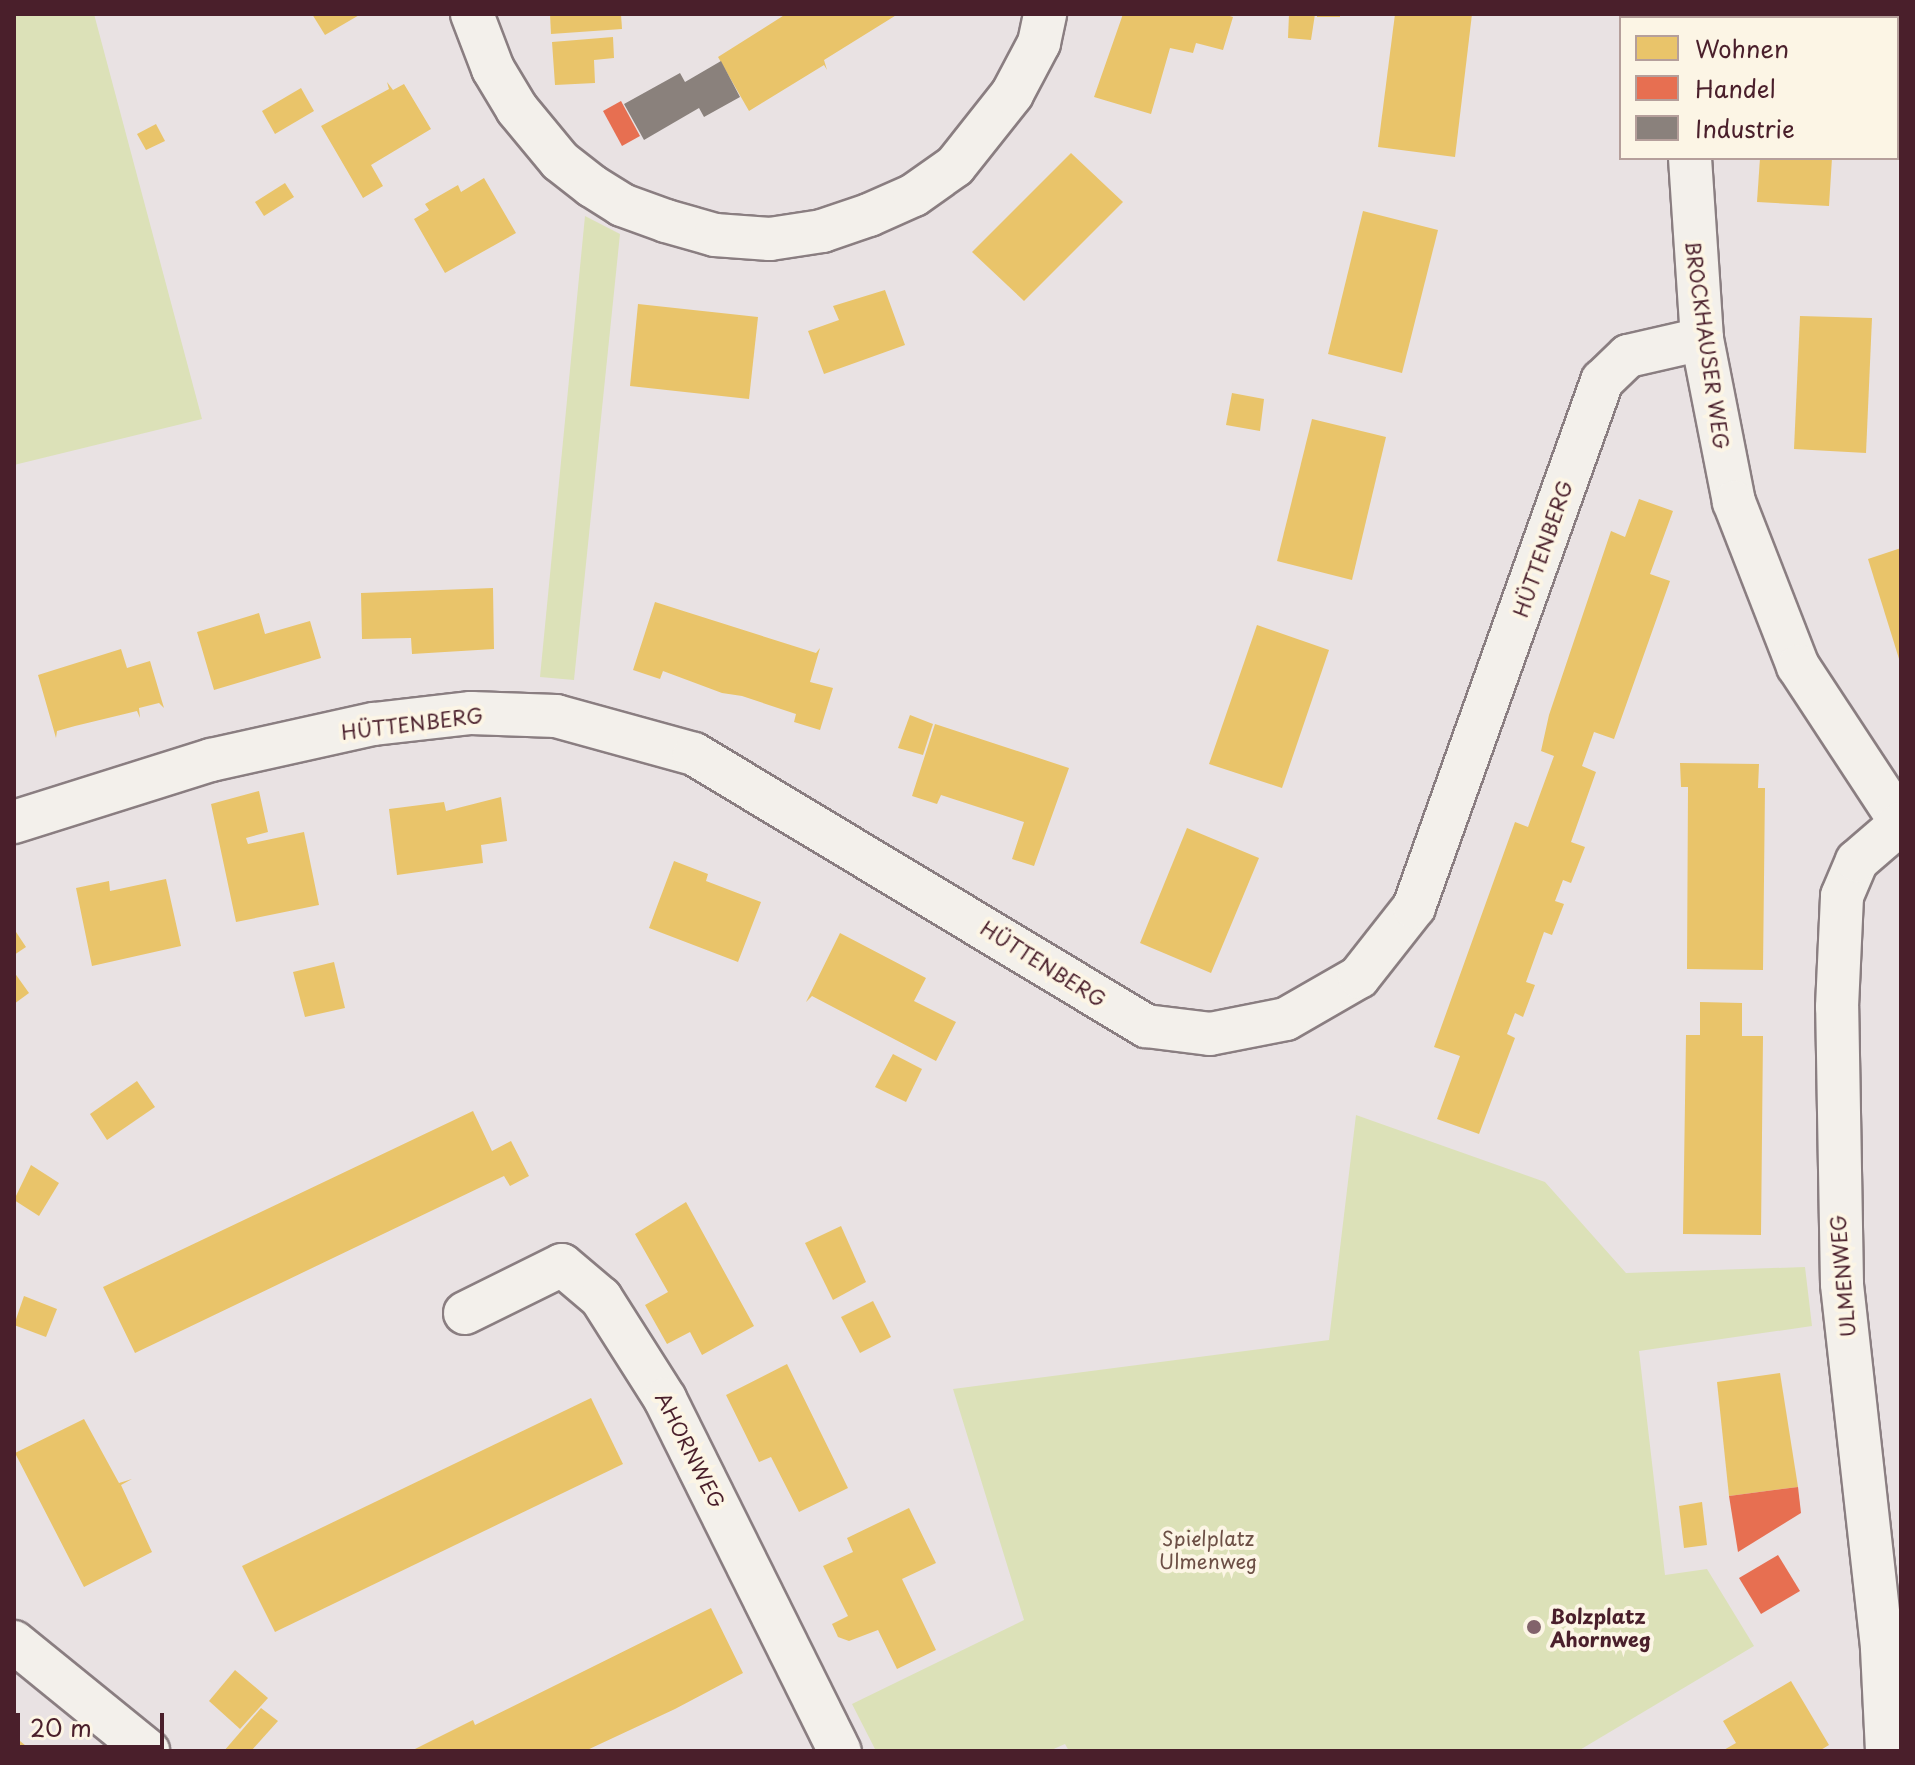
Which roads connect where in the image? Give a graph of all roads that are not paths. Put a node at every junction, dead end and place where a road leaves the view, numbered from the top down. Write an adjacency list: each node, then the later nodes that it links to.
1 (472, 14): 2 (street)
2 (1045, 14)
3 (1690, 160): 4 (street, BROCKHAUSER WEG)
4 (1702, 339): 5 (street, HÜTTENBERG); 6 (street, BROCKHAUSER WEG)
5 (14, 822)
6 (1901, 823): 11 (street, ULMENWEG)
7 (465, 1313): 10 (street, AHORNWEG)
8 (14, 1642): 9 (street)
9 (148, 1751)
10 (840, 1751)
11 (1887, 1751)

